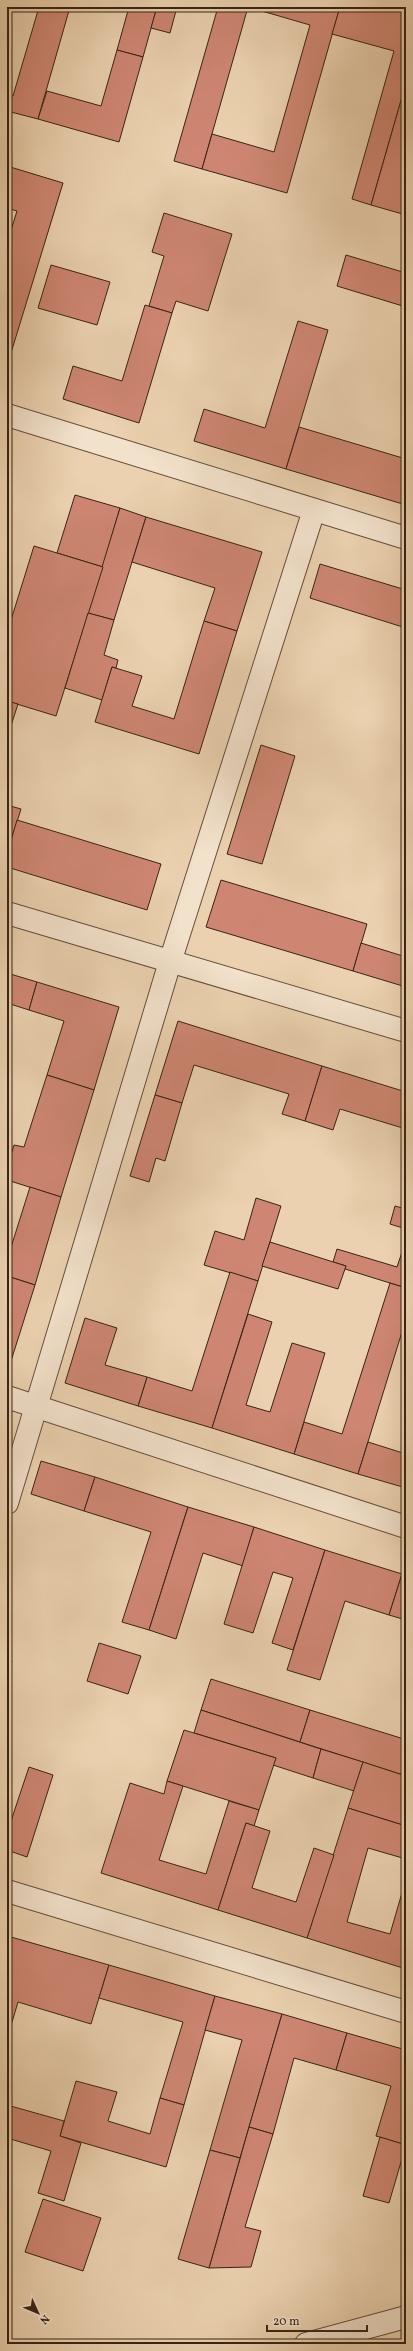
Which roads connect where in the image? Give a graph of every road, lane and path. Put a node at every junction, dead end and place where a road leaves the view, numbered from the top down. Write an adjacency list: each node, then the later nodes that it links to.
1 (7, 415): 2 (street)
2 (314, 510): 3 (street); 5 (street)
3 (406, 538)
4 (7, 913): 5 (street)
5 (170, 962): 6 (street); 8 (street)
6 (406, 1031)
7 (7, 1397): 8 (street)
8 (36, 1406): 9 (street); 10 (street)
9 (7, 1503)
10 (406, 1527)
11 (7, 1891): 12 (street)
12 (406, 2012)
13 (406, 2317): 14 (street)
14 (306, 2344)

